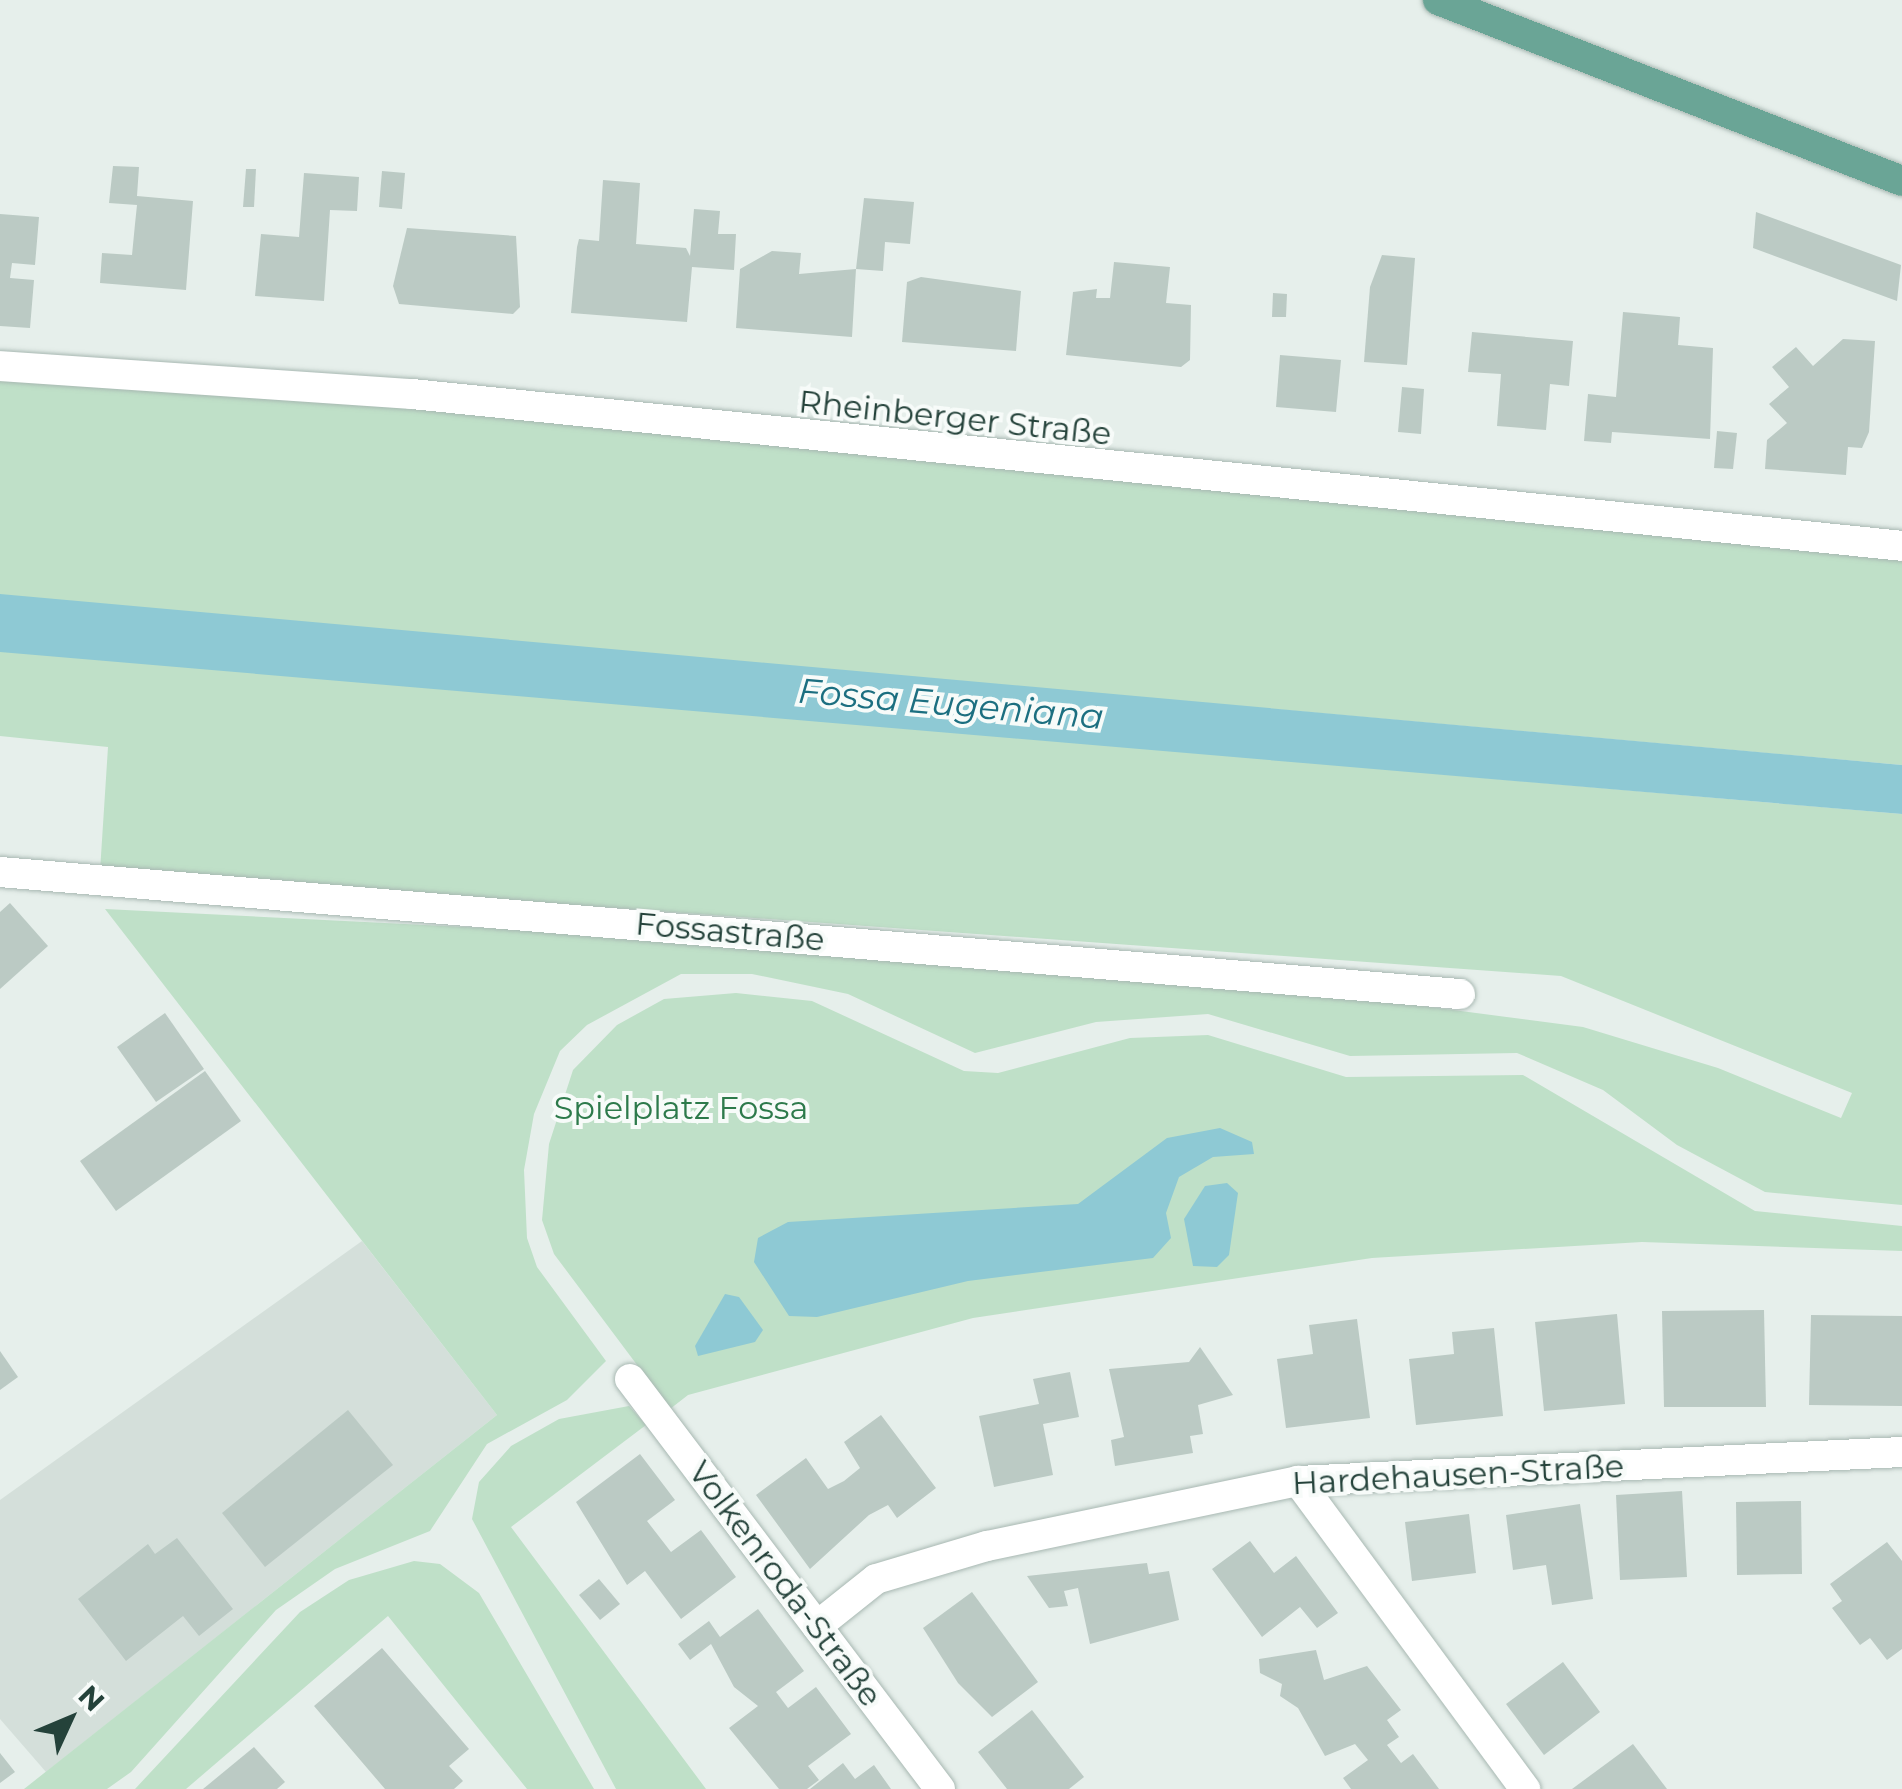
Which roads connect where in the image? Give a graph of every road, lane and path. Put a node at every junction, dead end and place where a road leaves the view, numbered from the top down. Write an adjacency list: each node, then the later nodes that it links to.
1 (1438, 0): 2 (main road)
2 (1902, 180)
3 (0, 366): 4 (street, Rheinberger Straße)
4 (1902, 546)
5 (0, 872): 6 (street, Fossastraße)
6 (1460, 994)
7 (630, 1379): 10 (street, Volkenroda-Straße)
8 (1896, 1460): 9 (street, Hardehausen-Straße)
9 (1298, 1480): 10 (street, Hardehausen-Straße); 12 (street)
10 (817, 1626): 11 (street, Volkenroda-Straße)
11 (940, 1789)
12 (1525, 1789)

